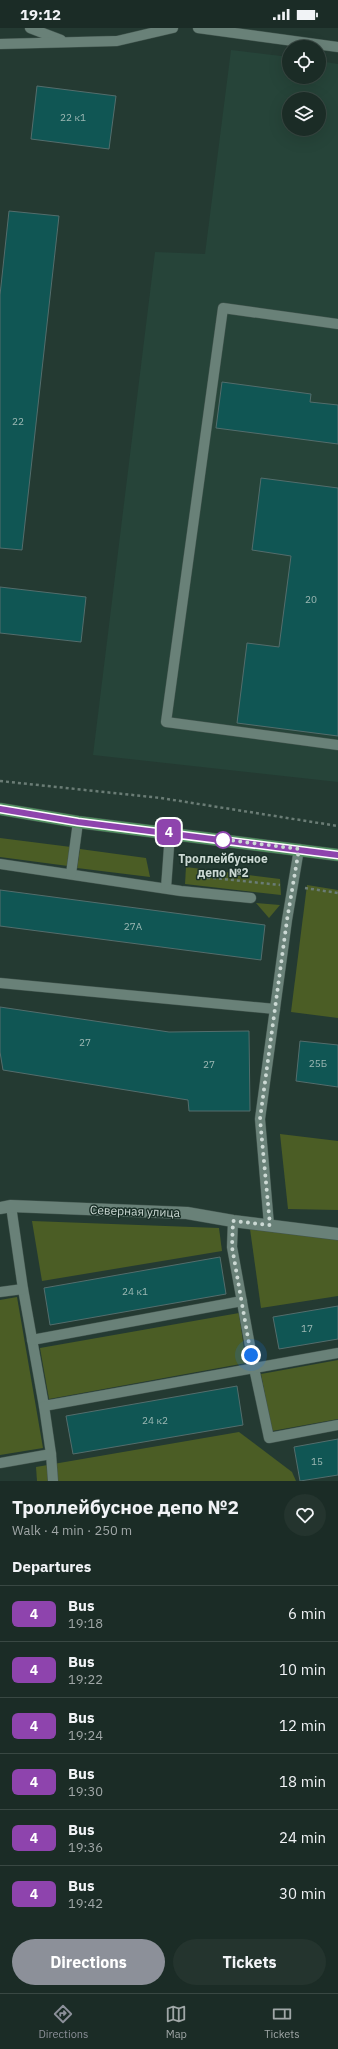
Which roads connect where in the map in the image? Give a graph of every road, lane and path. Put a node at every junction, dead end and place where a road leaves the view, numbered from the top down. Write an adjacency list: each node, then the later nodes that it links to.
1 (30, 28): 4 (lane)
2 (173, 28): 4 (lane)
3 (198, 28): 6 (lane)
4 (66, 42): 5 (lane)
5 (0, 44)
6 (338, 47)
7 (338, 324): 8 (lane)
8 (338, 745)
9 (0, 781): 12 (path)
10 (0, 809): 11 (main road)
11 (78, 822): 13 (main road); 17 (lane)
12 (338, 826)
13 (170, 833): 14 (main road); 18 (lane)
14 (299, 849): 15 (main road); 21 (lane)
15 (338, 855)
16 (0, 864): 17 (lane)
17 (71, 874): 18 (lane)
18 (166, 888): 19 (lane)
19 (251, 898)
20 (0, 983): 21 (lane)
21 (275, 1009): 24 (lane)
22 (5, 1207): 23 (street, Северная улица); 26 (lane)
23 (233, 1221): 24 (street, Северная улица); 28 (lane)
24 (270, 1225): 25 (street, Северная улица)
25 (338, 1234)
26 (23, 1289): 27 (lane); 29 (lane)
27 (0, 1292)
28 (242, 1301): 29 (lane); 31 (lane)
29 (32, 1340): 32 (lane)
30 (338, 1353): 31 (lane)
31 (254, 1368): 32 (lane); 33 (lane)
32 (44, 1406): 34 (lane)
33 (338, 1425)
34 (51, 1454): 35 (lane); 36 (lane)
35 (0, 1463)
36 (53, 1481)

